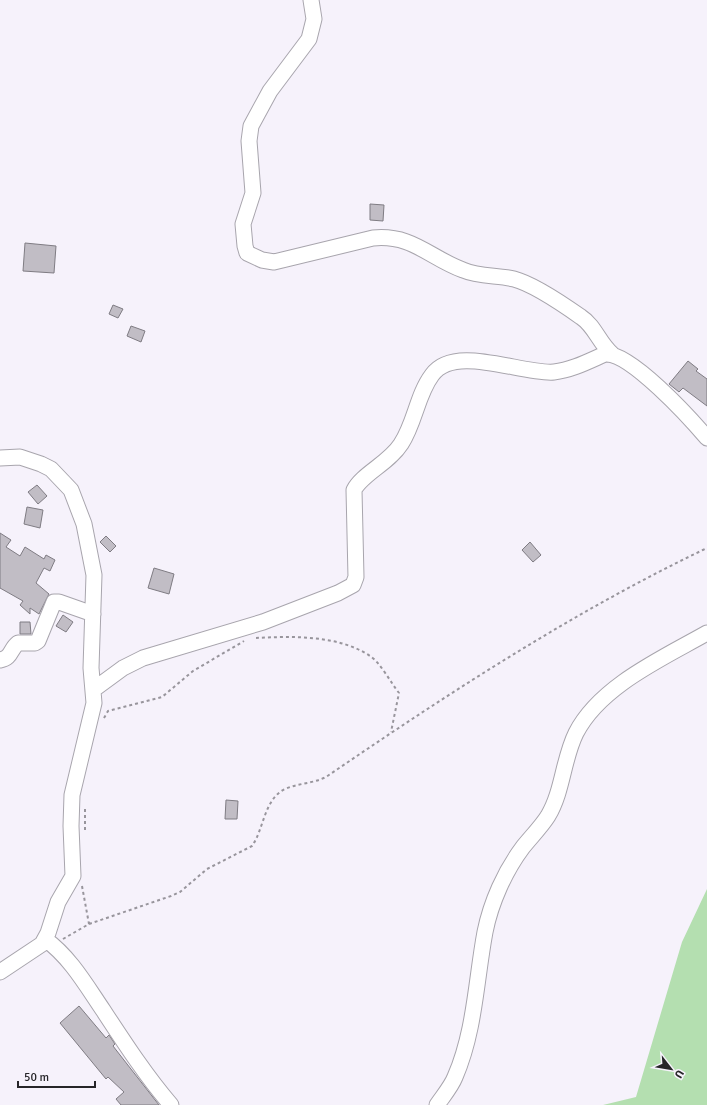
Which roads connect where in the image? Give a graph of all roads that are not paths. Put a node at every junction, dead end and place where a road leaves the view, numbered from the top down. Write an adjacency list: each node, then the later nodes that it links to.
1 (311, 0): 2 (street)
2 (612, 354): 3 (street); 8 (street)
3 (707, 438)
4 (0, 458): 5 (street)
5 (93, 614): 7 (street); 8 (street)
6 (707, 633): 12 (street)
7 (0, 660)
8 (93, 690): 9 (street)
9 (49, 942): 10 (street); 11 (street)
10 (0, 972)
11 (171, 1105)
12 (437, 1105)

